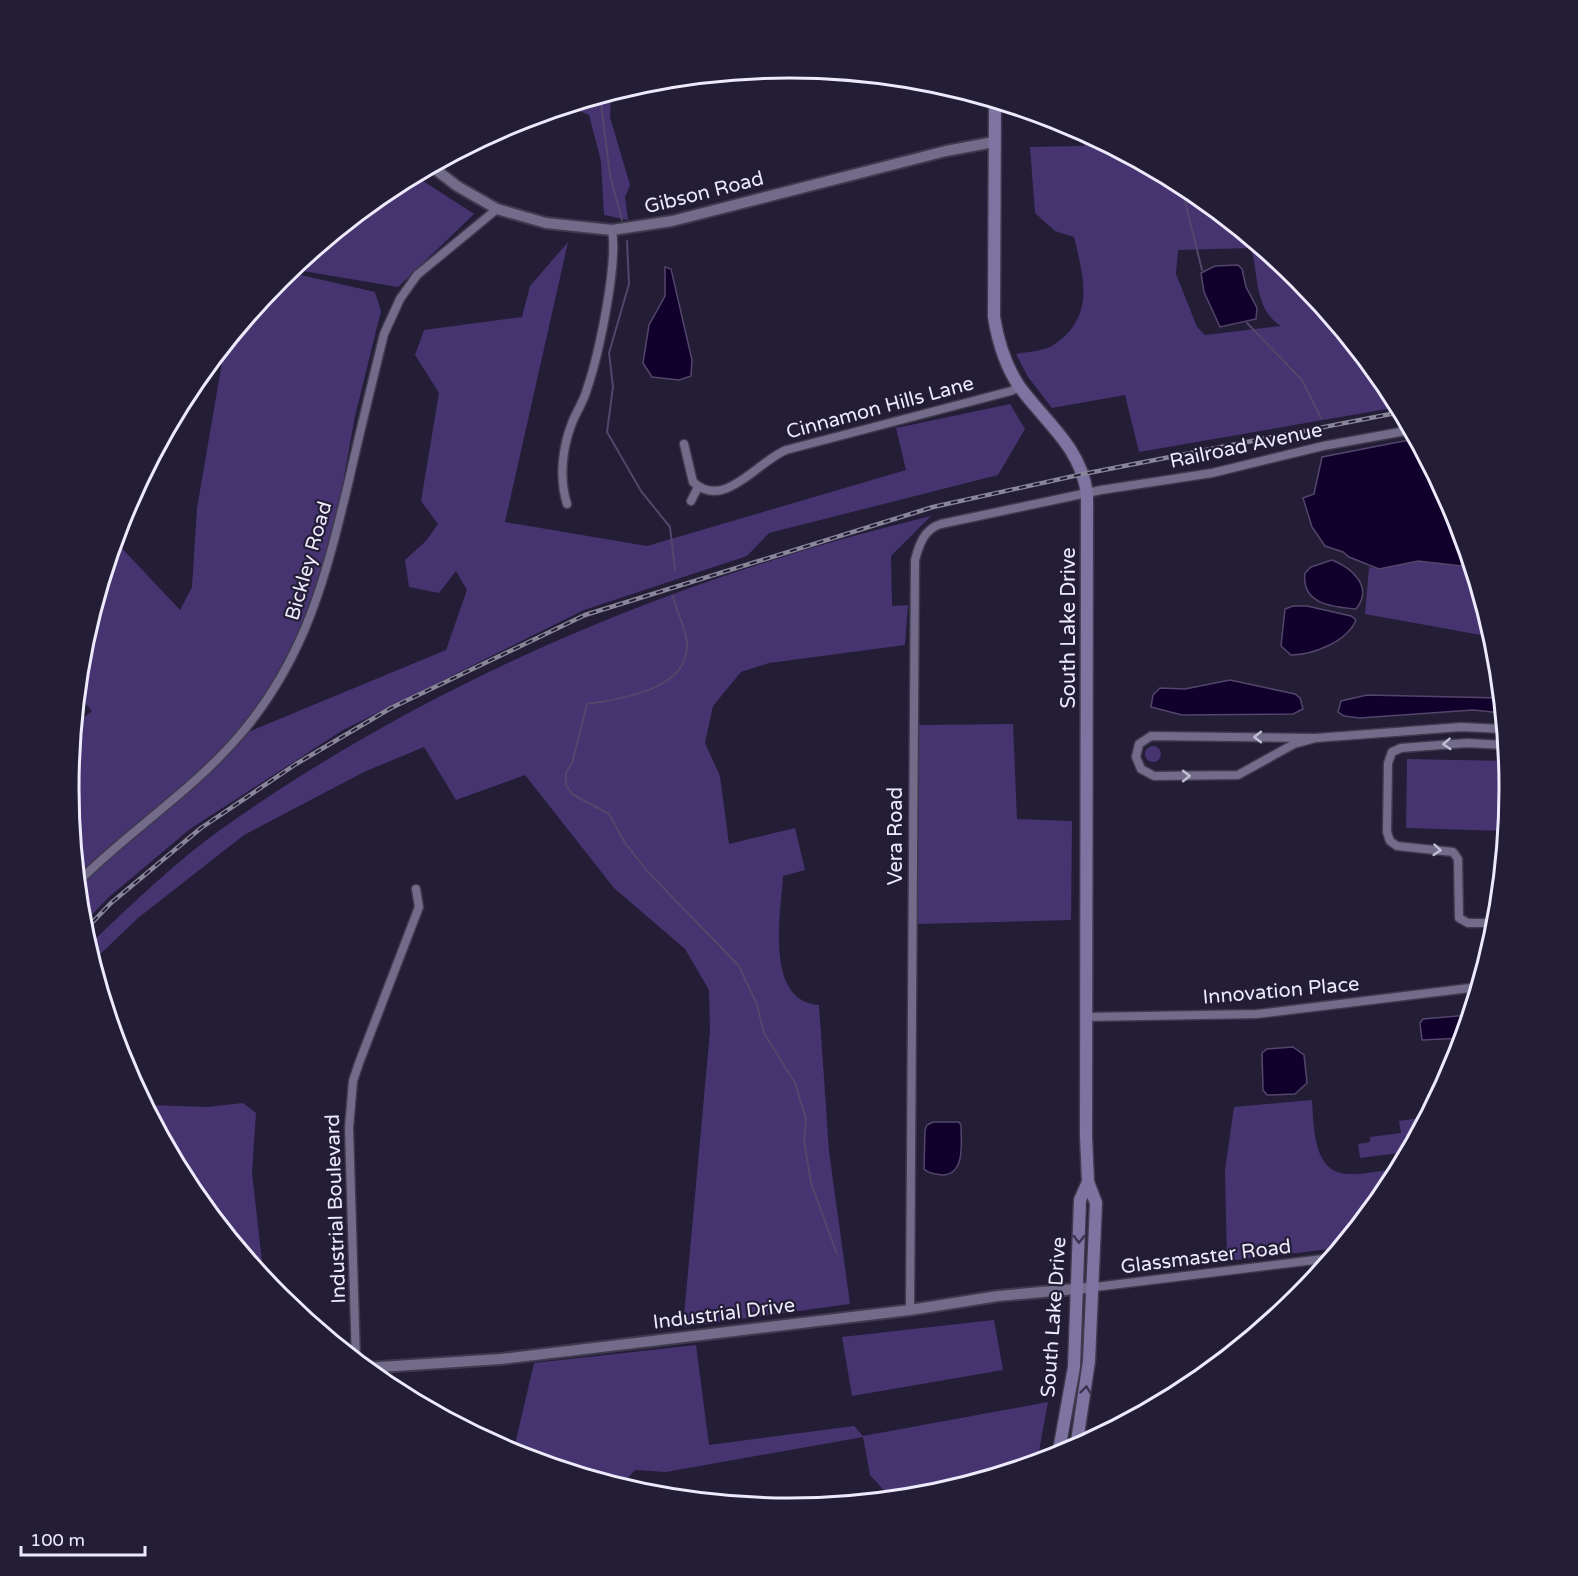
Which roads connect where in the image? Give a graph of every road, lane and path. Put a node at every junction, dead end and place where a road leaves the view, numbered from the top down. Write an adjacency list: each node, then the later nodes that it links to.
1 (995, 109): 2 (main road, South Lake Drive)
2 (994, 142): 5 (street, Gibson Road); 6 (main road, South Lake Drive)
3 (438, 171): 4 (street, Gibson Road)
4 (497, 209): 5 (street, Gibson Road); 16 (street, Bickley Road)
5 (612, 230): 12 (street)
6 (1020, 386): 9 (street, Cinnamon Hills Lane); 10 (main road, South Lake Drive)
7 (1403, 431): 10 (street, Railroad Avenue)
8 (684, 444): 9 (street)
9 (698, 487): 11 (street)
10 (1087, 493): 20 (main road, South Lake Drive); 23 (street, Vera Road)
11 (691, 501)
12 (567, 504)
13 (1496, 729): 14 (street)
14 (1316, 738): 14 (street, one-way to 14)
15 (1497, 745): 18 (street, one-way to 18)
16 (85, 876)
17 (416, 889): 24 (street, Industrial Boulevard)
18 (1486, 923)
19 (1470, 988): 20 (street, Innovation Place)
20 (1086, 1017): 22 (main road, South Lake Drive)
21 (1320, 1259): 22 (street, Glassmaster Road)
22 (1085, 1288): 23 (street, Industrial Drive); 26 (main road, South Lake Drive, one-way to 22); 27 (main road, South Lake Drive)
23 (910, 1310): 25 (street, Industrial Drive)
24 (356, 1350)
25 (380, 1367)
26 (1078, 1436)
27 (1060, 1444)

